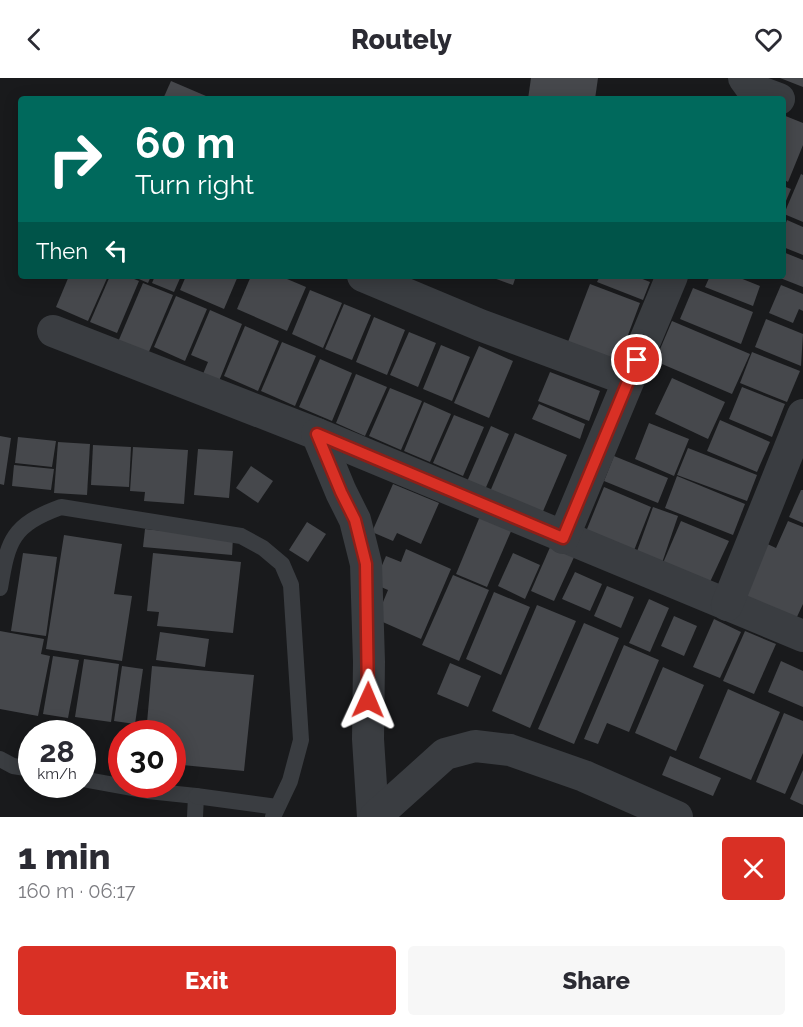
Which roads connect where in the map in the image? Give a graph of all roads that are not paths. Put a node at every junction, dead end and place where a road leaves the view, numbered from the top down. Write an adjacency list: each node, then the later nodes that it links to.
1 (786, 102): 2 (street)
2 (803, 108)
3 (370, 279): 6 (street)
4 (671, 279): 6 (street)
5 (53, 331): 8 (street)
6 (628, 380): 9 (street)
7 (803, 415): 11 (street)
8 (317, 434): 9 (street); 19 (street)
9 (563, 538): 11 (street)
10 (0, 588): 17 (lane)
11 (727, 605): 12 (street)
12 (803, 636)
13 (0, 759): 14 (lane)
14 (18, 767)
15 (96, 782): 16 (lane)
16 (196, 796): 17 (lane); 18 (lane)
17 (275, 812)
18 (195, 817)
19 (374, 817): 20 (street)
20 (677, 817)

